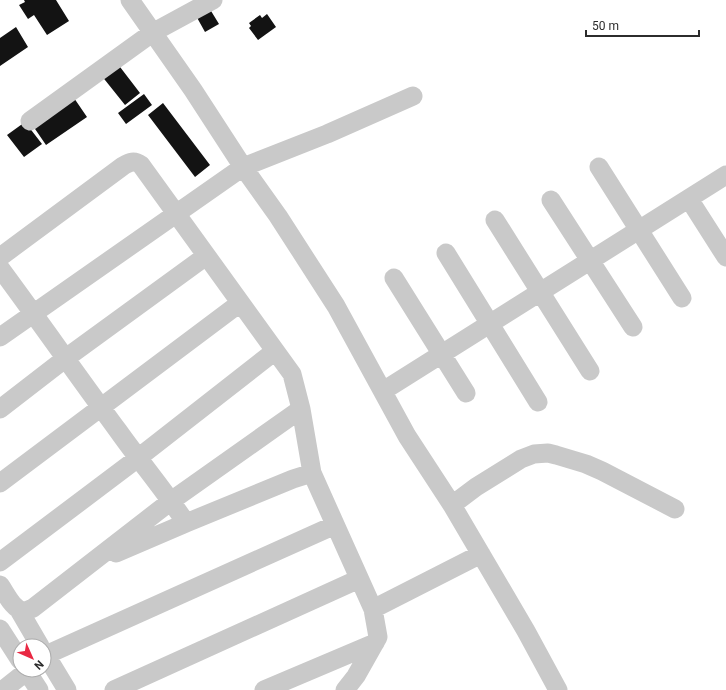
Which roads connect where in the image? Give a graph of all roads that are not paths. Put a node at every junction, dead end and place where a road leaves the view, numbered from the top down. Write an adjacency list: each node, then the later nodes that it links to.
1 (130, 0): 3 (street)
2 (213, 0): 3 (street)
3 (152, 33): 5 (street); 6 (street)
4 (413, 96): 6 (street)
5 (30, 121)
6 (243, 167): 11 (street); 32 (street)
7 (599, 167): 13 (street)
8 (726, 175): 9 (street)
9 (689, 198): 13 (street); 17 (street)
10 (551, 200): 18 (street)
11 (176, 214): 15 (street); 16 (street); 24 (street)
12 (495, 220): 21 (street)
13 (639, 230): 18 (street); 22 (street)
14 (446, 253): 25 (street)
15 (206, 256): 23 (street); 30 (street)
16 (0, 257)
17 (726, 257)
18 (590, 261): 21 (street); 26 (street)
19 (0, 268): 24 (street)
20 (394, 278): 29 (street)
21 (540, 292): 25 (street); 31 (street)
22 (682, 298)
23 (240, 303): 28 (street); 35 (street)
24 (34, 313): 27 (street); 30 (street)
25 (490, 324): 29 (street); 34 (street)
26 (633, 327)
27 (0, 337)
28 (276, 351): 37 (street); 38 (street)
29 (442, 354): 32 (street); 33 (street)
30 (66, 358): 35 (street); 36 (street)
31 (590, 371)
32 (383, 391): 42 (street)
33 (466, 393)
34 (538, 402)
35 (101, 407): 38 (street); 40 (street)
36 (0, 409)
37 (301, 409): 39 (street); 41 (street)
38 (138, 458): 41 (street); 47 (street)
39 (312, 473): 44 (street); 45 (street)
40 (0, 483)
41 (171, 501): 44 (street); 48 (street)
42 (452, 505): 43 (street); 46 (street)
43 (675, 509)
44 (186, 522): 48 (street)
45 (335, 525): 49 (street); 56 (street)
46 (481, 554): 51 (street); 67 (street)
47 (0, 562)
48 (90, 564): 52 (street)
49 (359, 579): 51 (street); 64 (street)
50 (0, 585): 52 (street)
51 (373, 609): 55 (street)
52 (19, 610): 54 (street)
53 (0, 629): 57 (street)
54 (35, 638)
55 (375, 643): 65 (street); 66 (street)
56 (52, 647)
57 (12, 648)
58 (52, 666): 63 (street)
59 (14, 678): 61 (street)
60 (31, 678): 62 (street)
61 (3, 690)
62 (39, 690)
63 (67, 690)
64 (114, 690)
65 (264, 690)
66 (345, 690)
67 (558, 690)

